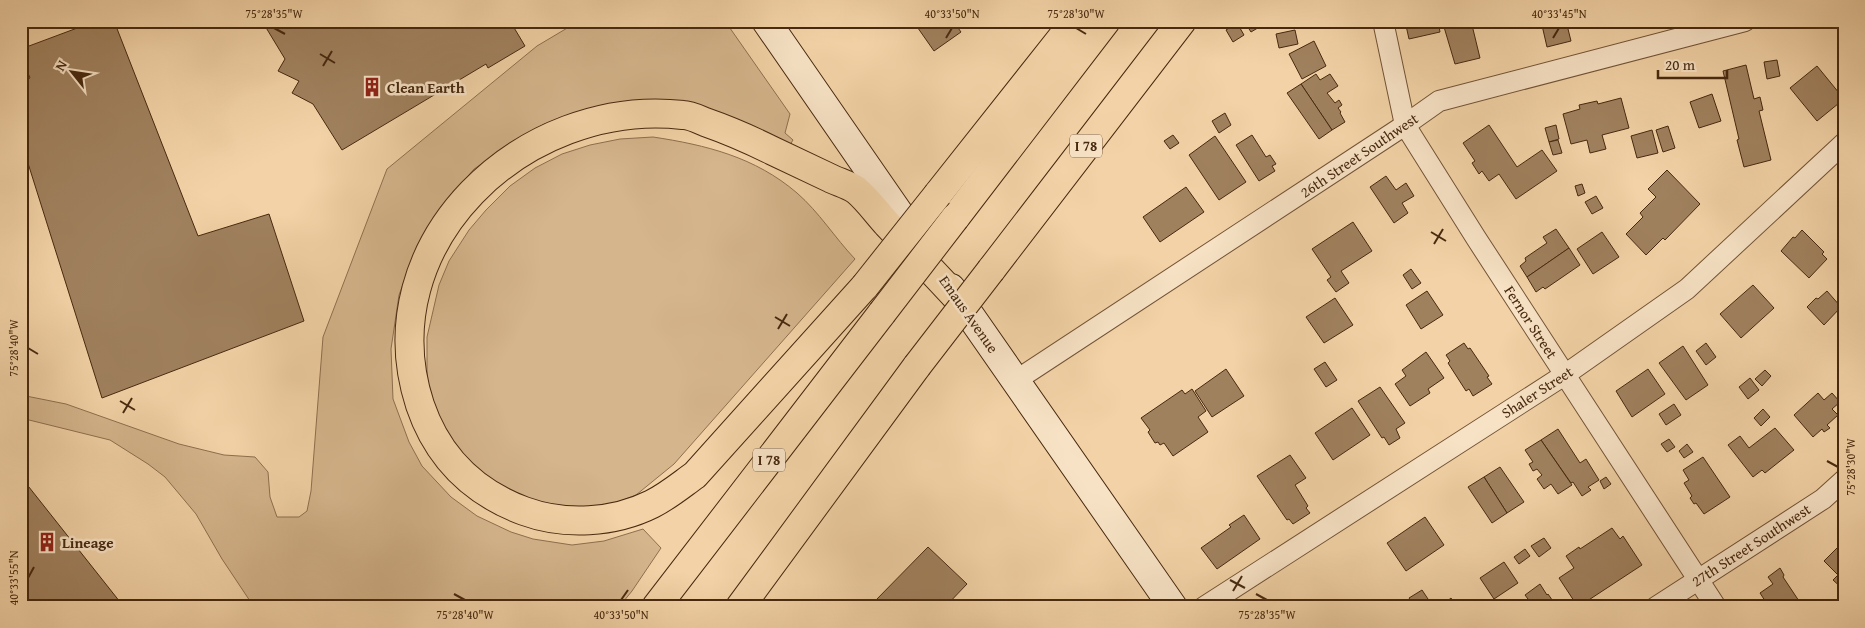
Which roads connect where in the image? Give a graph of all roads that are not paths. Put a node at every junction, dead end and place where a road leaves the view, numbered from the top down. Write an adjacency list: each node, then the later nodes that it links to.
1 (766, 21): 9 (main road, Emaus Avenue)
2 (1075, 21): 9 (highway, bridge)
3 (1106, 21): 14 (highway, I 78, bridge)
4 (1182, 21): 15 (highway, I 78, bridge)
5 (1383, 21): 7 (street, Fernor Street)
6 (1745, 21): 7 (street, 26th Street Southwest)
7 (1405, 125): 10 (street, Fernor Street); 11 (street, 26th Street Southwest)
8 (1844, 144): 10 (street, Shaler Street)
9 (958, 298): 11 (main road, Emaus Avenue)
10 (1566, 374): 13 (street, Fernor Street); 17 (street, Shaler Street)
11 (1015, 381): 16 (main road, Emaus Avenue)
12 (1844, 480): 13 (street, 27th Street Southwest)
13 (1698, 579): 18 (street, 27th Street Southwest); 19 (street, Fernor Street)
14 (656, 607)
15 (740, 607)
16 (1172, 607)
17 (1204, 607)
18 (1656, 607)
19 (1716, 607)

